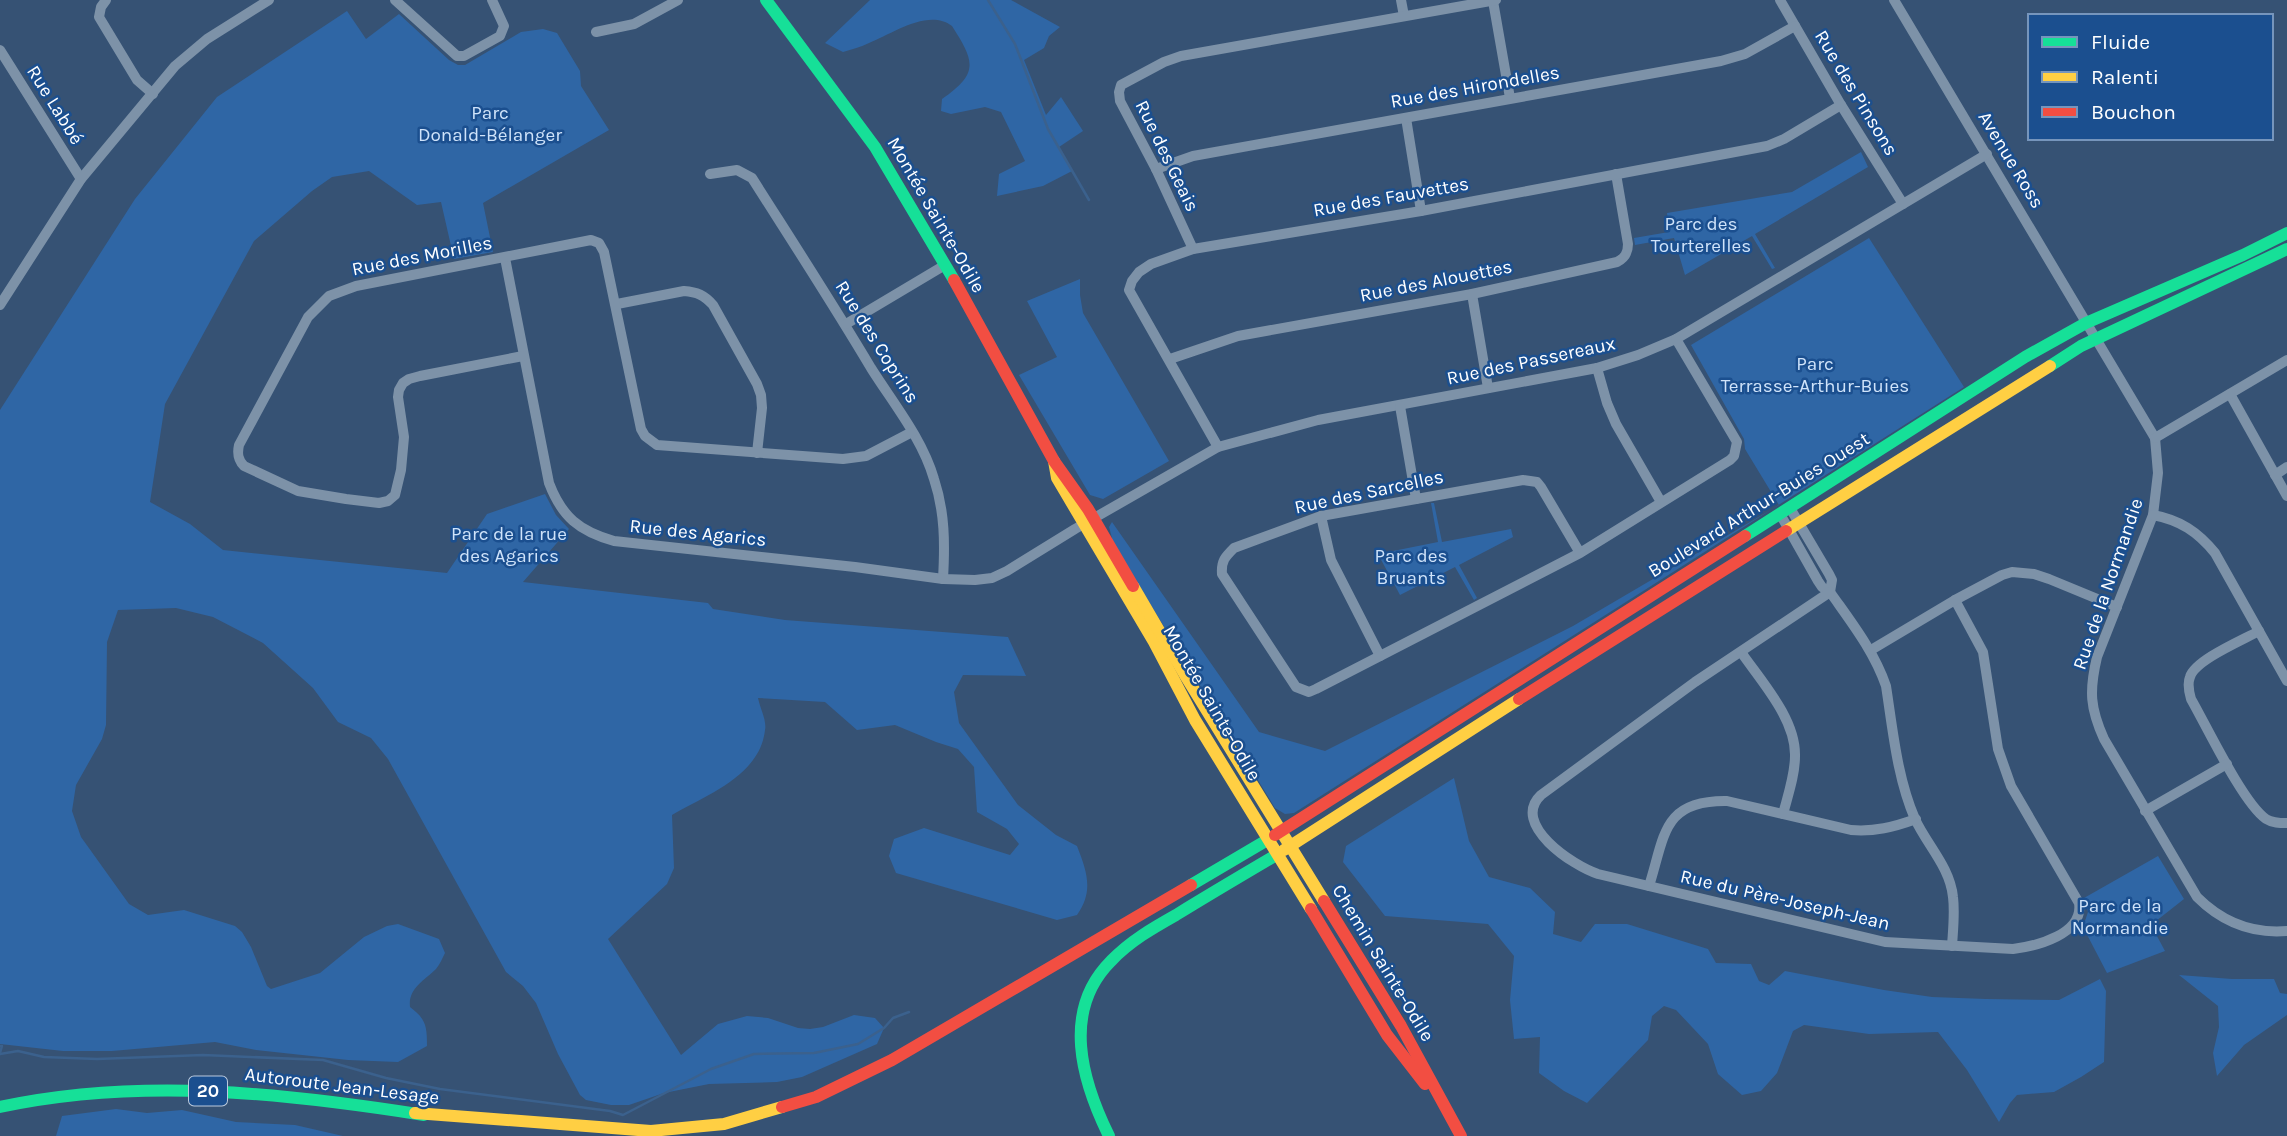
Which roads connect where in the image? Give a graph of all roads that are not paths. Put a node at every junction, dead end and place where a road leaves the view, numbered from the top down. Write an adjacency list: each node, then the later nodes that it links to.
1 (106, 0): 15 (street)
2 (269, 0): 15 (street)
3 (395, 0): 4 (street)
4 (492, 0)
5 (678, 0): 13 (street)
6 (766, 0): 30 (main road, Montée Sainte-Odile)
7 (1401, 0): 11 (street)
8 (1494, 0): 11 (street, Rue des Geais); 16 (street)
9 (1780, 0): 12 (street, Rue des Pinsons)
10 (1895, 0): 19 (street, Avenue Ross)
11 (1404, 16): 20 (street, Rue des Geais)
12 (1795, 26): 16 (street, Rue des Hirondelles); 17 (street, Rue des Pinsons)
13 (596, 32)
14 (0, 50): 23 (street, Rue Labbé)
15 (153, 94): 23 (street)
16 (1510, 99): 18 (street, Rue des Hirondelles)
17 (1841, 105): 22 (street, Rue des Fauvettes); 24 (street, Rue des Pinsons)
18 (1406, 118): 20 (street, Rue des Hirondelles); 25 (street)
19 (1987, 154): 24 (street, Rue des Passereaux); 36 (street, Avenue Ross)
20 (1156, 169): 27 (street, Rue des Geais)
21 (710, 173): 37 (street, Rue des Coprins)
22 (1616, 174): 25 (street, Rue des Fauvettes); 33 (street, Rue des Alouettes)
23 (81, 179): 32 (street)
24 (1903, 204): 38 (street, Rue des Passereaux)
25 (1421, 211): 27 (street, Rue des Fauvettes)
26 (2287, 233): 36 (main road, Boulevard Arthur-Buies Ouest)
27 (1193, 249): 41 (street, Rue des Fauvettes)
28 (2287, 249): 39 (main road, Boulevard Arthur-Buies Ouest)
29 (505, 258): 34 (street, Rue des Morilles); 40 (street, Rue des Agarics); 40 (street, Rue des Morilles)
30 (945, 265): 37 (street); 59 (main road, Montée Sainte-Odile)
31 (0, 283): 32 (street)
32 (10, 289): 35 (street)
33 (1472, 294): 41 (street, Rue des Alouettes); 44 (street)
34 (617, 303): 50 (street, Rue des Morilles); 50 (street)
35 (0, 305)
36 (2086, 323): 39 (street, Avenue Ross); 56 (main road, Boulevard Arthur-Buies Ouest)
37 (846, 324): 47 (street, Rue des Coprins)
38 (1676, 339): 43 (street, Rue des Passereaux); 55 (street, Rue des Sarcelles)
39 (2095, 339): 48 (street, Rue de la Normandie); 60 (main road, Boulevard Arthur-Buies Ouest)
40 (523, 356): 62 (street, Rue des Agarics)
41 (1170, 359): 49 (street, Rue des Fauvettes)
42 (2287, 360): 45 (street)
43 (1597, 368): 44 (street, Rue des Passereaux); 55 (street)
44 (1488, 388): 46 (street, Rue des Passereaux)
45 (2230, 394): 48 (street); 52 (street)
46 (1400, 406): 49 (street, Rue des Passereaux); 54 (street)
47 (912, 432): 50 (street, Rue des Morilles); 62 (street, Rue des Coprins)
48 (2155, 438): 57 (street, Rue de la Normandie)
49 (1219, 447): 59 (street, Rue des Passereaux)
50 (757, 453)
51 (2287, 467): 52 (street)
52 (2275, 475): 53 (street)
53 (2287, 496)
54 (1416, 499): 58 (street, Rue des Sarcelles); 61 (street, Rue des Sarcelles)
55 (1661, 502): 61 (street, Rue des Sarcelles)
56 (1785, 511): 60 (street); 76 (main road, Boulevard Arthur-Buies Ouest)
57 (2153, 515): 65 (street, Rue de la Normandie); 66 (street)
58 (1321, 516): 69 (street); 69 (street, Rue des Sarcelles)
59 (1088, 521): 62 (street, Rue des Agarics); 76 (main road, Montée Sainte-Odile); 77 (main road, Montée Sainte-Odile)
60 (1795, 527): 63 (street); 78 (main road, Boulevard Arthur-Buies Ouest)
61 (1580, 553): 69 (street, Rue des Sarcelles)
62 (943, 579)
63 (1830, 592): 67 (street); 68 (street, Rue du Père-Joseph-Jean)
64 (1955, 600): 65 (street); 67 (street); 82 (street, Rue du Père-Joseph-Jean)
65 (2117, 607): 72 (street, Rue de la Normandie)
66 (2259, 631): 70 (street); 71 (street)
67 (1871, 650): 74 (street)
68 (1741, 652): 73 (street); 80 (street, Rue du Père-Joseph-Jean)
69 (1380, 656)
70 (2287, 681)
71 (2227, 764): 72 (street); 75 (street)
72 (2145, 811): 81 (street, Rue de la Normandie)
73 (1783, 814): 74 (street); 80 (street)
74 (1916, 819): 82 (street)
75 (2287, 823)
76 (1281, 832): 77 (main road, Boulevard Arthur-Buies Ouest); 78 (main road, Chemin Sainte-Odile)
77 (1269, 839): 79 (main road, Montée Sainte-Odile); 84 (main road, Boulevard Arthur-Buies Ouest)
78 (1290, 846): 79 (main road, Boulevard Arthur-Buies Ouest); 85 (main road, Chemin Sainte-Odile)
79 (1278, 854): 85 (main road, Chemin Sainte-Odile); 87 (main road, Boulevard Arthur-Buies Ouest)
80 (1649, 886): 82 (street, Rue du Père-Joseph-Jean)
81 (2287, 931)
82 (1952, 946)
83 (0, 1107): 84 (main road, Autoroute Jean-Lesage / 20)
84 (415, 1113): 86 (main road, Autoroute Jean-Lesage / 20)
85 (1448, 1115): 88 (main road, Chemin Sainte-Odile)
86 (553, 1136)
87 (1109, 1136)
88 (1461, 1136)

